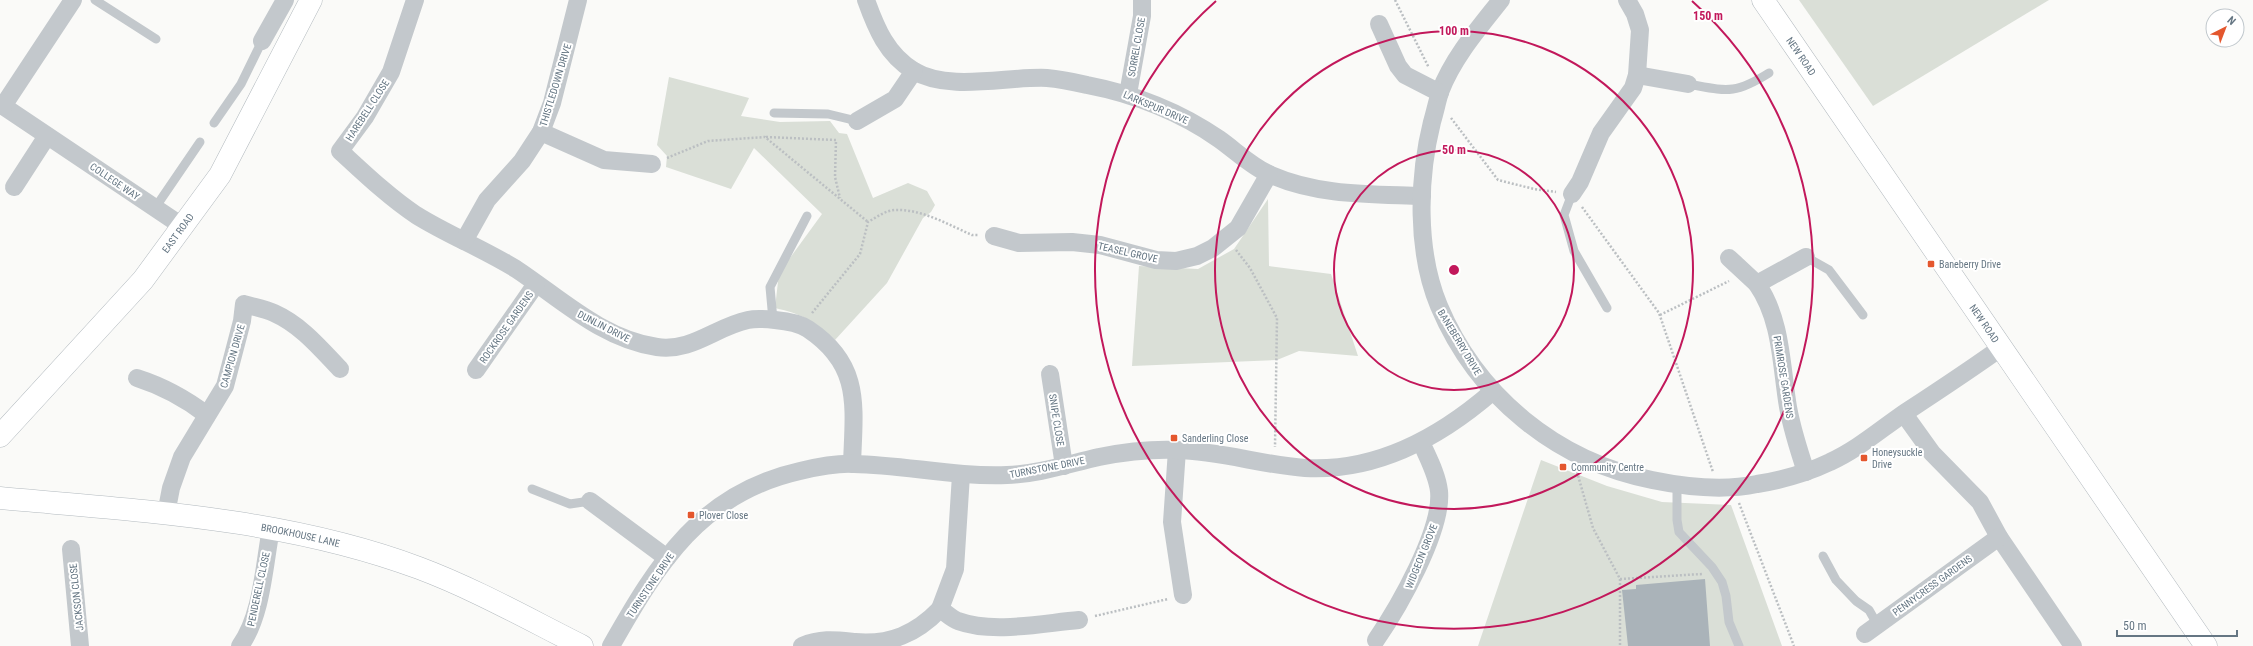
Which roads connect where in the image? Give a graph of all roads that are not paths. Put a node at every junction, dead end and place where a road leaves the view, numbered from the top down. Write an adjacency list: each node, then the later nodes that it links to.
1 (73, 0): 21 (street)
2 (95, 0): 13 (lane)
3 (311, 0): 36 (street, EAST ROAD)
4 (415, 0): 28 (street, HAREBELL CLOSE)
5 (578, 0): 25 (street, THISTLEDOWN DRIVE)
6 (866, 0): 15 (street, LARKSPUR DRIVE)
7 (1142, 0): 20 (street, SORREL CLOSE)
8 (1500, 0): 19 (street, BANEBERRY DRIVE)
9 (1627, 0): 17 (street)
10 (1763, 0): 46 (street, NEW ROAD)
11 (281, 2): 14 (street)
12 (1379, 24): 19 (street)
13 (156, 39)
14 (262, 41): 24 (lane)
15 (914, 71): 20 (street, LARKSPUR DRIVE); 23 (street)
16 (1769, 73): 18 (lane)
17 (1637, 75): 18 (street); 32 (street)
18 (1688, 84)
19 (1440, 93): 33 (street, BANEBERRY DRIVE)
20 (1128, 94): 30 (street, LARKSPUR DRIVE)
21 (1, 105): 26 (street, COLLEGE WAY)
22 (774, 113): 23 (lane)
23 (857, 121)
24 (214, 123)
25 (541, 132): 29 (street); 38 (street, THISTLEDOWN DRIVE)
26 (47, 136): 31 (street); 34 (street, COLLEGE WAY)
27 (200, 142): 34 (lane)
28 (340, 151): 38 (street, DUNLIN DRIVE)
29 (652, 164)
30 (1269, 174): 33 (street, LARKSPUR DRIVE); 37 (street, TEASEL GROVE)
31 (14, 187)
32 (1572, 194): 43 (lane)
33 (1422, 196): 51 (street, BANEBERRY DRIVE)
34 (155, 208): 36 (street, COLLEGE WAY)
35 (807, 216): 45 (lane)
36 (182, 226): 54 (street, EAST ROAD)
37 (994, 236)
38 (464, 241): 41 (street, DUNLIN DRIVE)
39 (1806, 257): 42 (street); 44 (lane)
40 (1730, 258): 42 (street, PRIMROSE GARDENS)
41 (536, 284): 45 (street, DUNLIN DRIVE); 48 (street, ROCKROSE GARDENS)
42 (1757, 284): 59 (street, PRIMROSE GARDENS)
43 (1607, 308)
44 (1863, 315)
45 (773, 320): 57 (street, DUNLIN DRIVE)
46 (2002, 347): 52 (street, BANEBERRY DRIVE); 83 (street, NEW ROAD)
47 (340, 370): 53 (street, CAMPION DRIVE)
48 (476, 370)
49 (1050, 374): 58 (street, SNIPE CLOSE)
50 (137, 378): 53 (street)
51 (1492, 392): 55 (street, TURNSTONE DRIVE); 61 (street, BANEBERRY DRIVE)
52 (1904, 414): 59 (street, BANEBERRY DRIVE); 67 (street)
53 (207, 415): 65 (street, CAMPION DRIVE)
54 (0, 436)
55 (1421, 442): 56 (street, TURNSTONE DRIVE); 75 (street, WIDGEON GROVE)
56 (1176, 450): 58 (street, TURNSTONE DRIVE); 71 (street)
57 (852, 464): 60 (street, TURNSTONE DRIVE); 70 (street, TURNSTONE DRIVE)
58 (1064, 466): 60 (street, TURNSTONE DRIVE)
59 (1806, 472): 61 (street, BANEBERRY DRIVE)
60 (961, 475): 72 (street)
61 (1677, 485): 81 (lane)
62 (532, 489): 64 (lane)
63 (0, 498): 65 (street, BROOKHOUSE LANE)
64 (590, 500): 70 (street)
65 (166, 514): 66 (street, BROOKHOUSE LANE)
66 (271, 528): 77 (street, PENDERELL CLOSE); 78 (street, BROOKHOUSE LANE)
67 (1999, 537): 74 (street, PENNYCRESS GARDENS); 82 (street)
68 (71, 549): 76 (street, JACKSON CLOSE)
69 (1823, 556): 74 (lane)
70 (667, 558): 79 (street, TURNSTONE DRIVE)
71 (1183, 595)
72 (940, 609): 73 (street); 80 (street)
73 (1079, 620)
74 (1871, 629)
75 (1376, 640)
76 (80, 646)
77 (240, 646)
78 (582, 646)
79 (611, 646)
80 (802, 646)
81 (1739, 646)
82 (2073, 646)
83 (2206, 646)

